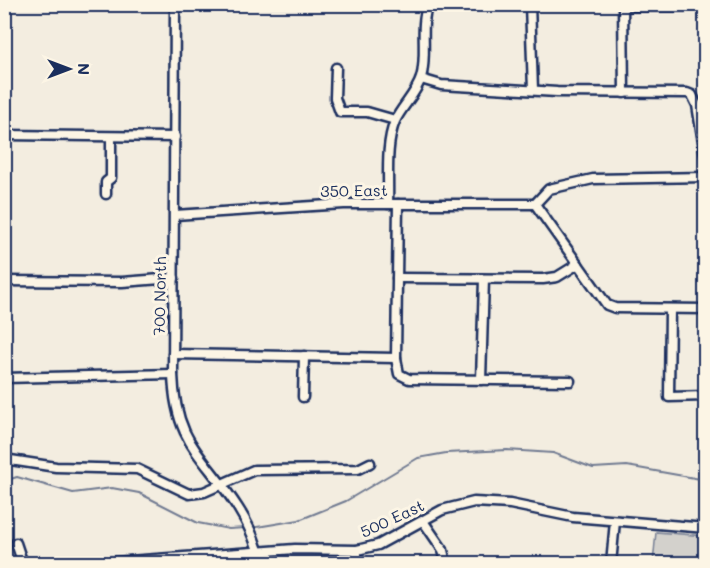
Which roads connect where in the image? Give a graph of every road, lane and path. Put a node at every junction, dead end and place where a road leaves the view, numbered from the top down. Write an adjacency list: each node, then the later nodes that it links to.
1 (175, 4): 13 (street, 700 North)
2 (428, 4): 7 (street)
3 (530, 4): 8 (street)
4 (623, 5): 5 (street); 9 (street)
5 (705, 6)
6 (336, 68): 10 (street)
7 (421, 79): 8 (street); 10 (street)
8 (533, 90): 9 (street)
9 (624, 93): 14 (street)
10 (395, 120): 17 (street)
11 (4, 135): 12 (street)
12 (111, 137): 13 (street); 16 (street)
13 (175, 138): 20 (street, 700 North)
14 (705, 161)
15 (705, 177): 19 (street)
16 (106, 194)
17 (388, 204): 18 (street, 350 East); 20 (street, 350 East)
18 (398, 204): 19 (street, 350 East); 23 (street)
19 (535, 204): 21 (street)
20 (175, 215): 22 (street, 700 North)
21 (578, 264): 24 (street); 26 (street)
22 (174, 278): 25 (street); 28 (street, 700 North)
23 (397, 278): 24 (street); 30 (street)
24 (484, 279): 33 (street)
25 (4, 281)
26 (670, 309): 27 (street); 35 (street)
27 (705, 309)
28 (173, 354): 29 (street); 31 (street, 700 North)
29 (304, 356): 30 (street); 36 (street)
30 (396, 358): 33 (street)
31 (173, 374): 32 (street); 39 (street, 700 North)
32 (4, 378)
33 (481, 380): 34 (street)
34 (570, 381)
35 (705, 396)
36 (303, 397)
37 (4, 459): 39 (street)
38 (370, 463): 39 (street)
39 (220, 484): 45 (street, 700 North)
40 (423, 521): 41 (street, 500 East); 44 (street, 500 East); 50 (street)
41 (615, 521): 42 (street, 500 East); 51 (street)
42 (705, 528)
43 (16, 543): 46 (street)
44 (357, 550): 45 (street, 500 East); 49 (street)
45 (259, 551): 47 (street, 500 East); 48 (street, 700 North)
46 (23, 564)
47 (87, 564)
48 (262, 564)
49 (357, 564)
50 (446, 564)
51 (611, 564)

